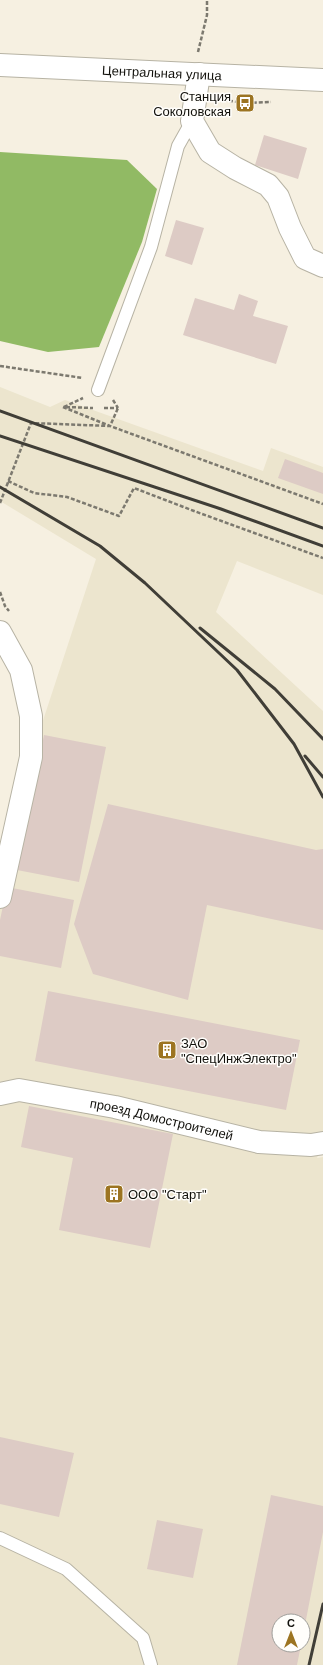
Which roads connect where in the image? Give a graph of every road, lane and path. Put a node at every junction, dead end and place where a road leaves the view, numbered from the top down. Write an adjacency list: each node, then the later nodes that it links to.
1 (207, 0): 3 (path)
2 (0, 65): 3 (street, Центральная улица)
3 (198, 65): 4 (street, Центральная улица); 5 (street)
4 (323, 80)
5 (192, 122): 6 (street); 8 (lane)
6 (323, 266)
7 (0, 366): 8 (path)
8 (100, 385): 10 (path)
9 (64, 407): 10 (path)
10 (110, 426): 11 (path); 15 (path)
11 (8, 481): 13 (path); 16 (path)
12 (0, 489): 13 (path)
13 (5, 490): 14 (path)
14 (0, 503)
15 (323, 504)
16 (323, 558)
17 (0, 632): 18 (street)
18 (0, 897)
19 (0, 1094): 20 (street, проезд Домостроителей)
20 (323, 1143)
21 (0, 1538): 22 (lane)
22 (151, 1665)

